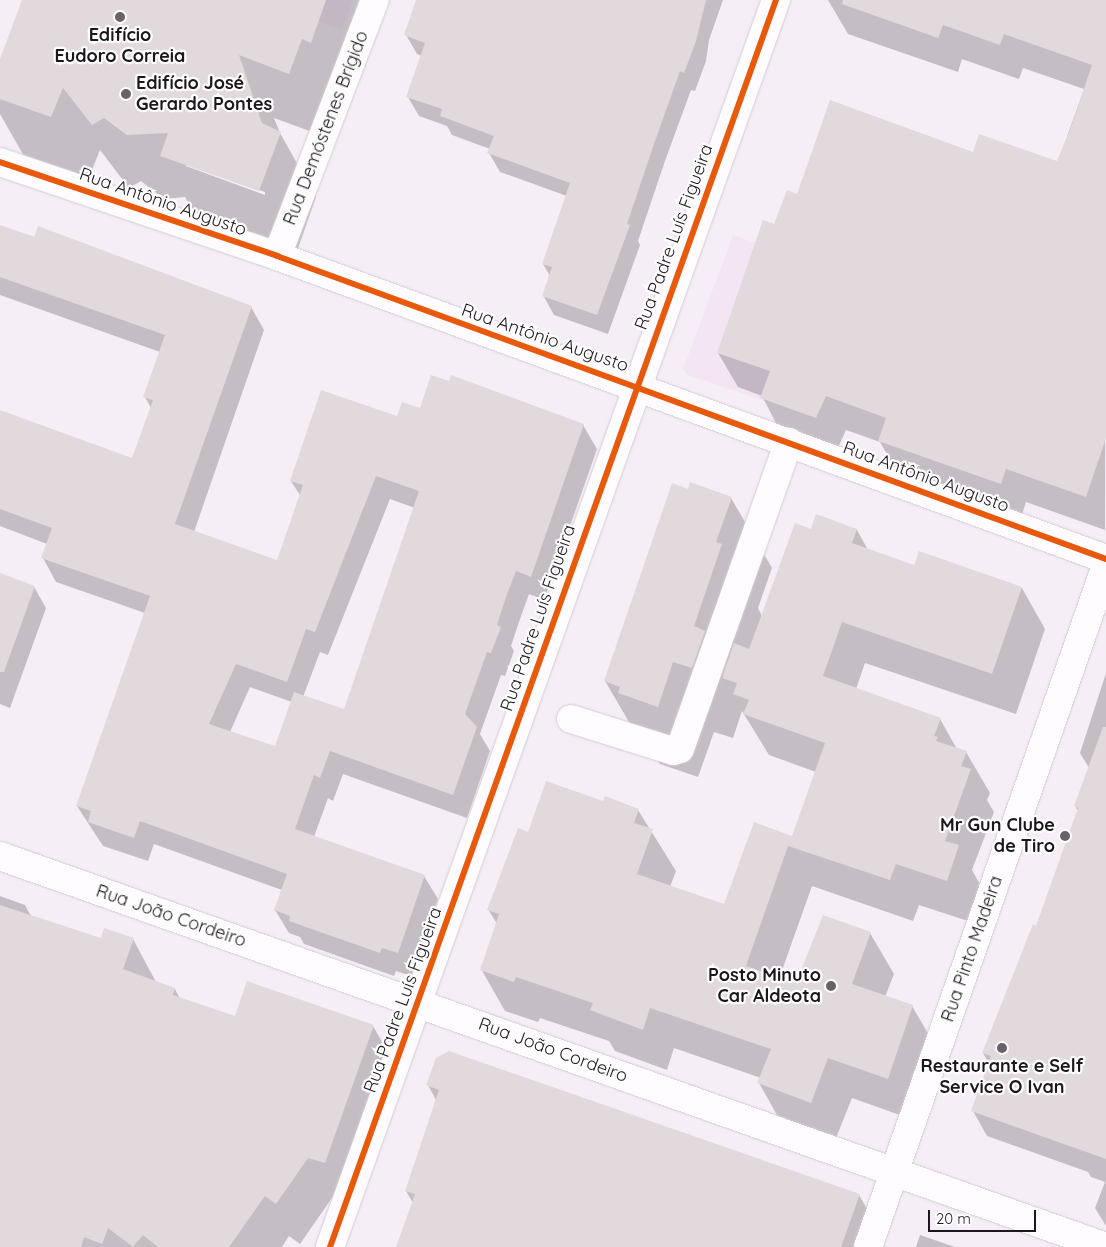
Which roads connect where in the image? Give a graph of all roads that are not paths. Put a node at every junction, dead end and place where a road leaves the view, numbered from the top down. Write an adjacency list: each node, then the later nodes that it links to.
1 (375, 0): 4 (street, Rua Demóstenes Brígido)
2 (776, 0): 5 (street, Rua Padre Luís Figueira)
3 (0, 162): 4 (street, Rua Antônio Augusto)
4 (277, 256): 5 (street, Rua Antônio Augusto)
5 (636, 385): 6 (street, Rua Antônio Augusto); 11 (street, Rua Padre Luís Figueira)
6 (789, 442): 7 (street, Rua Antônio Augusto); 9 (street)
7 (1106, 559)
8 (1106, 566): 12 (street, Rua Pinto Madeira)
9 (571, 719)
10 (0, 856): 11 (street, Rua João Cordeiro)
11 (419, 1003): 12 (street, Rua João Cordeiro); 14 (street, Rua Padre Luís Figueira)
12 (894, 1172): 13 (street, Rua João Cordeiro); 15 (street, Rua Pinto Madeira)
13 (1106, 1246)
14 (330, 1247)
15 (868, 1247)

